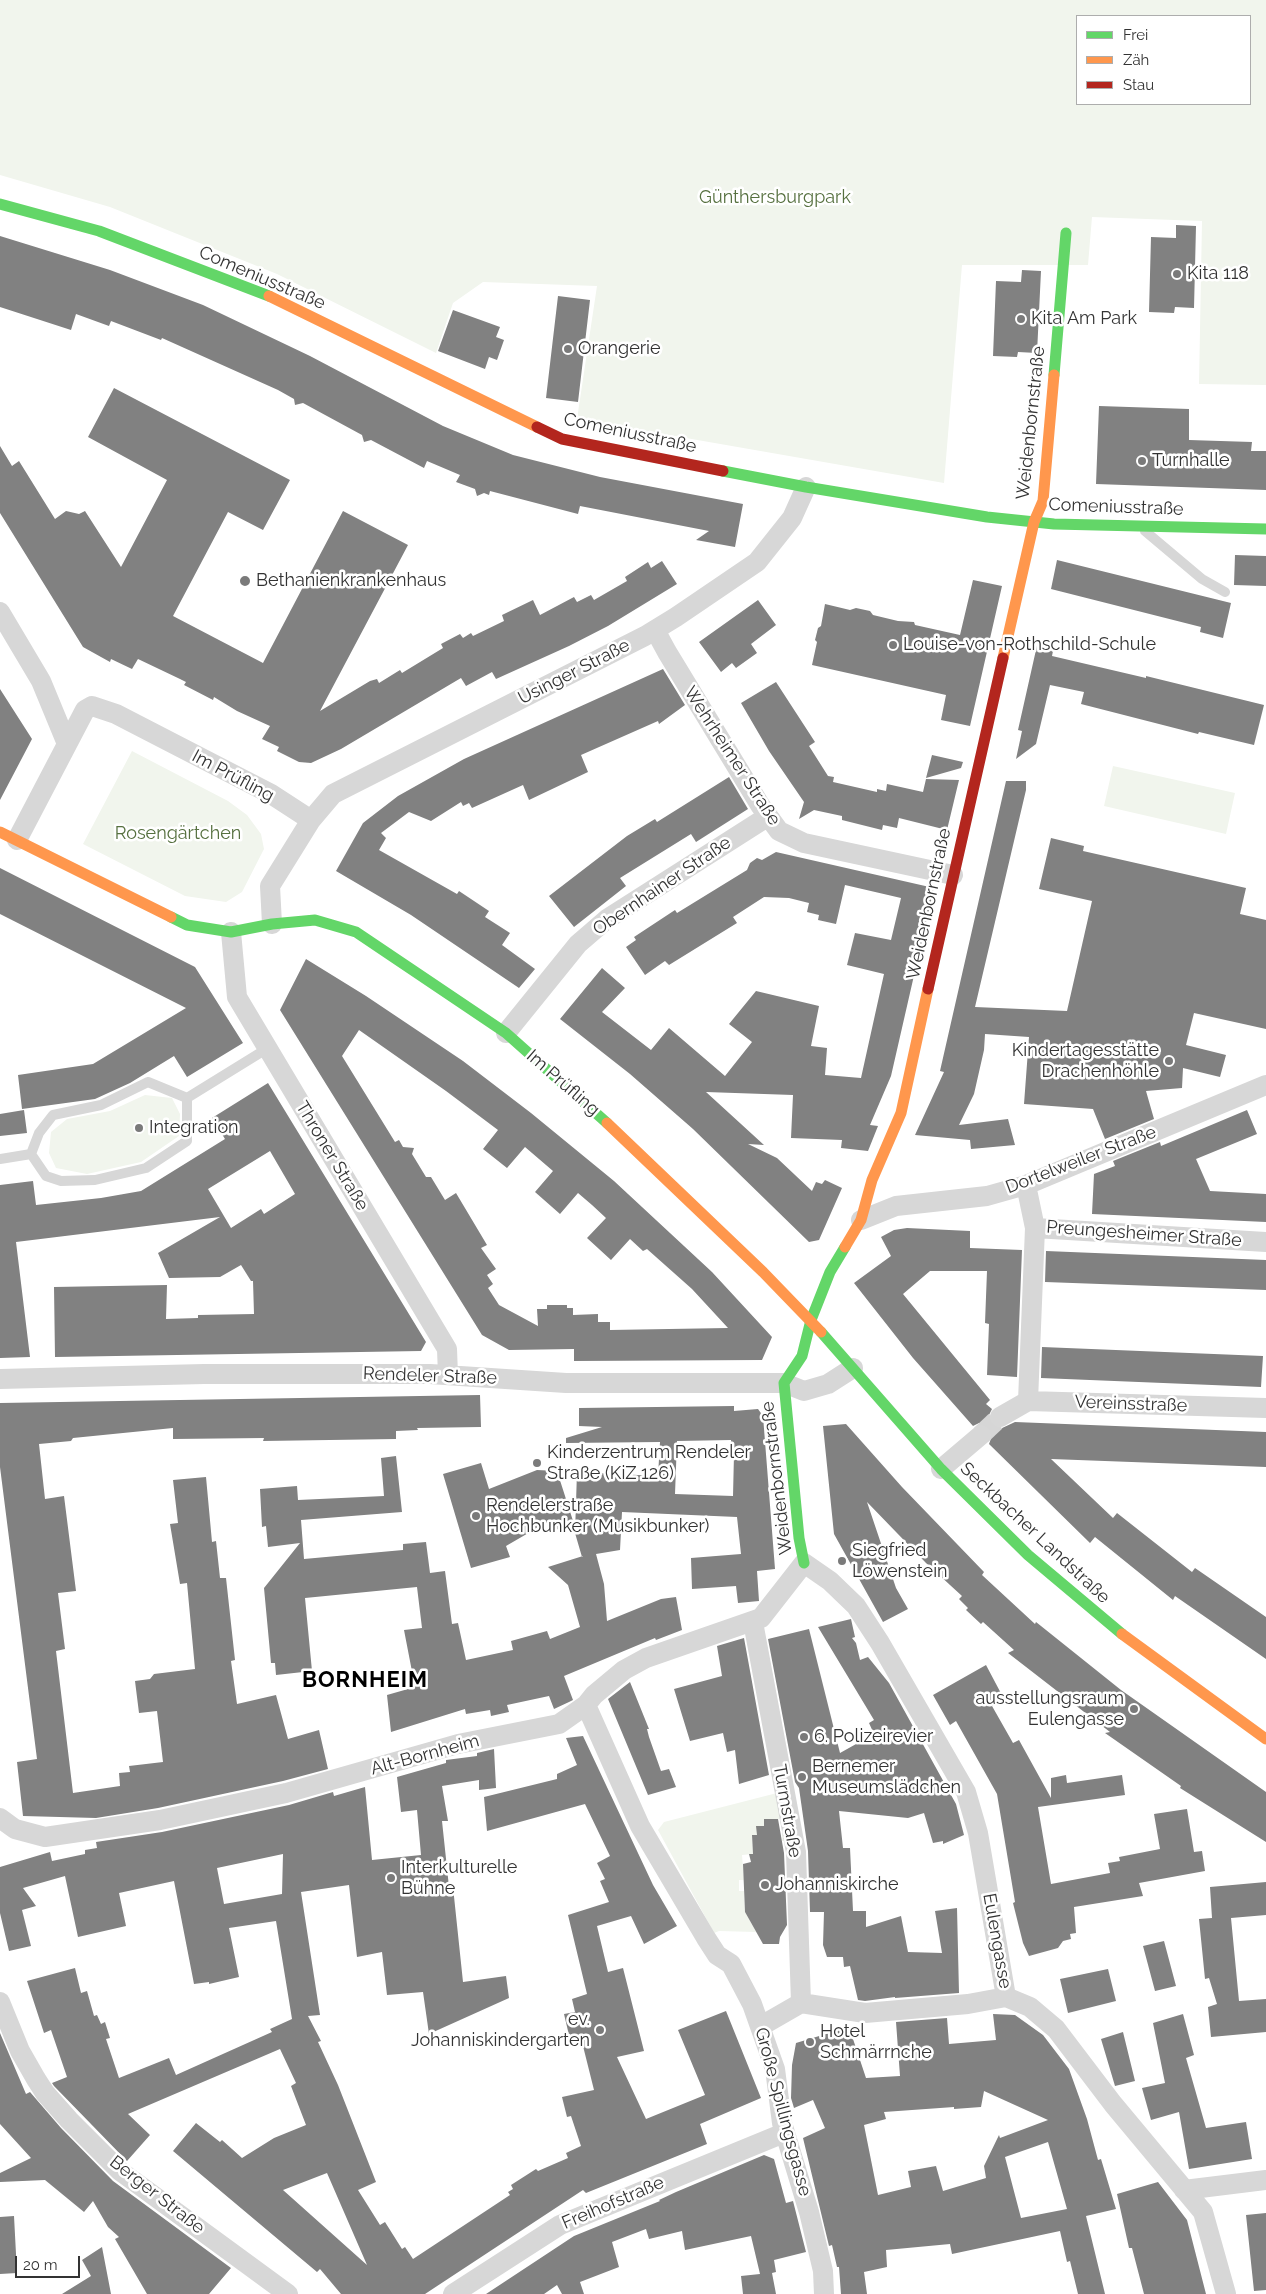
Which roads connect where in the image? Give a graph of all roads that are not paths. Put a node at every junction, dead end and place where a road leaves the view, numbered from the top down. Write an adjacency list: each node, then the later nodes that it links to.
1 (0, 204): 3 (street, Comeniusstraße)
2 (1066, 233): 4 (street, Weidenbornstraße)
3 (806, 487): 4 (street, Comeniusstraße); 9 (street, Usinger Straße)
4 (1034, 522): 5 (street, Comeniusstraße); 14 (street, Weidenbornstraße)
5 (1138, 526): 6 (street, Comeniusstraße); 7 (lane)
6 (1266, 529)
7 (1225, 592)
8 (0, 612): 10 (street)
9 (655, 630): 11 (street, Wehrheimer Straße); 12 (street, Usinger Straße)
10 (67, 744): 12 (street, Im Prüfling); 13 (street, Im Prüfling)
11 (767, 817): 14 (street, Wehrheimer Straße); 17 (street, Obernhainer Straße)
12 (311, 820): 15 (street)
13 (9, 836): 16 (street, Im Prüfling)
14 (952, 875): 24 (street, Weidenbornstraße)
15 (272, 924): 16 (street, Im Prüfling); 17 (street, Im Prüfling)
16 (231, 932): 18 (street, Throner Straße)
17 (506, 1033): 27 (street, Im Prüfling)
18 (268, 1048): 20 (lane); 29 (street, Throner Straße)
19 (1266, 1085): 23 (street, Dortelweiler Straße)
20 (187, 1098): 21 (lane); 21 (lane)
21 (31, 1154): 22 (lane)
22 (0, 1158)
23 (1026, 1185): 24 (street, Dortelweiler Straße); 25 (street, Preungesheimer Straße)
24 (861, 1220): 27 (street, Weidenbornstraße)
25 (1035, 1228): 26 (street, Preungesheimer Straße); 32 (street)
26 (1266, 1242)
27 (811, 1320): 28 (street, Seckbacher Landstraße); 31 (street, Weidenbornstraße)
28 (853, 1368): 31 (street, Rendeler Straße); 36 (street, Seckbacher Landstraße)
29 (448, 1375): 30 (street, Rendeler Straße); 31 (street, Rendeler Straße)
30 (0, 1379)
31 (784, 1383): 37 (street, Weidenbornstraße)
32 (1028, 1401): 33 (street, Vereinsstraße); 34 (street)
33 (1266, 1408)
34 (1000, 1417)
35 (981, 1434): 36 (street)
36 (940, 1469): 40 (street, Seckbacher Landstraße)
37 (804, 1563): 38 (street, Alt-Bornheim); 42 (street, Eulengasse)
38 (753, 1622): 39 (street, Alt-Bornheim); 44 (street, Turmstraße)
39 (586, 1704): 41 (street, Alt-Bornheim); 45 (street, Große Spillingsgasse)
40 (1266, 1739)
41 (0, 1818)
42 (1006, 1997): 44 (street); 48 (street, Eulengasse)
43 (0, 2002): 49 (street, Berger Straße)
44 (801, 2003): 45 (street)
45 (761, 2026): 46 (street, Große Spillingsgasse)
46 (784, 2133): 50 (street, Freihofstraße); 51 (street, Große Spillingsgasse)
47 (1266, 2180): 48 (street)
48 (1184, 2190): 52 (street, Eulengasse)
49 (288, 2294)
50 (453, 2294)
51 (824, 2294)
52 (1226, 2294)

